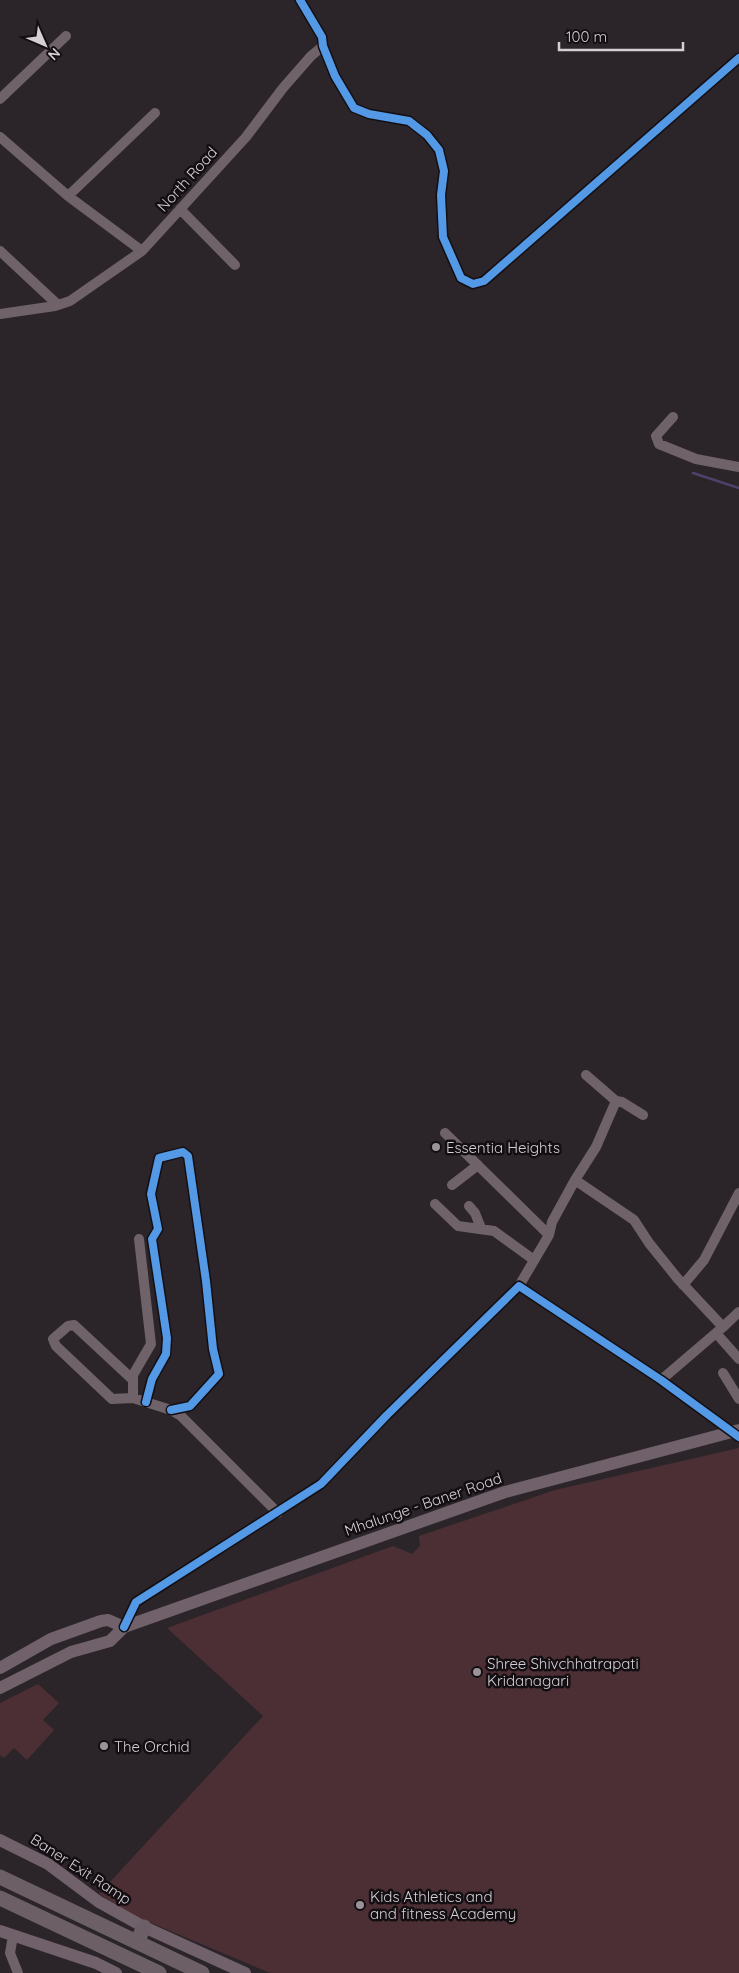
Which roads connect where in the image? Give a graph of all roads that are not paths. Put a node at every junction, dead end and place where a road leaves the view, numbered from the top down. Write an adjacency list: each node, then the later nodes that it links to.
1 (300, 0): 3 (street)
2 (66, 36): 5 (street)
3 (322, 46): 4 (street); 9 (street, North Road)
4 (739, 58)
5 (0, 98)
6 (155, 113): 8 (street)
7 (0, 137): 8 (street)
8 (68, 196): 11 (street)
9 (180, 209): 11 (street, North Road); 12 (street)
10 (0, 251): 13 (street)
11 (142, 251): 13 (street, North Road)
12 (235, 265)
13 (58, 305): 14 (street, North Road)
14 (0, 314)
15 (673, 417): 16 (street)
16 (739, 467)
17 (586, 1075): 18 (street)
18 (616, 1101): 19 (street); 22 (street)
19 (643, 1115)
20 (446, 1133): 21 (street)
21 (478, 1164): 23 (street); 28 (street)
22 (575, 1180): 28 (street); 31 (street)
23 (452, 1186)
24 (739, 1193): 31 (street)
25 (435, 1204): 27 (street)
26 (469, 1206): 27 (street)
27 (481, 1228): 30 (street)
28 (549, 1235): 30 (street)
29 (139, 1239): 37 (street)
30 (534, 1260): 32 (street)
31 (683, 1285): 34 (street)
32 (519, 1286): 38 (street); 44 (street)
33 (739, 1312): 34 (street)
34 (720, 1330): 35 (street); 38 (street)
35 (739, 1359)
36 (722, 1373): 40 (street)
37 (132, 1380): 39 (street); 39 (street)
38 (661, 1380): 43 (street)
39 (133, 1398): 41 (street)
40 (739, 1399)
41 (146, 1402): 42 (street); 42 (street)
42 (171, 1410): 44 (street)
43 (737, 1433): 45 (main road, Mhalunge - Baner Road)
44 (278, 1513): 45 (street)
45 (124, 1627): 46 (main road); 47 (main road, Mhalunge - Baner Road)
46 (0, 1668)
47 (0, 1688)
48 (0, 1840): 51 (main road, Baner Exit Ramp)
49 (0, 1877): 54 (highway)
50 (0, 1898): 55 (highway)
51 (144, 1928): 54 (highway); 61 (main road, Baner Exit Ramp)
52 (0, 1931): 53 (main road)
53 (13, 1936): 56 (main road); 57 (street)
54 (137, 1942): 60 (highway)
55 (103, 1947): 56 (main road); 59 (highway)
56 (96, 1963): 58 (main road)
57 (18, 1973)
58 (116, 1973)
59 (159, 1973)
60 (202, 1973)
61 (245, 1973)

